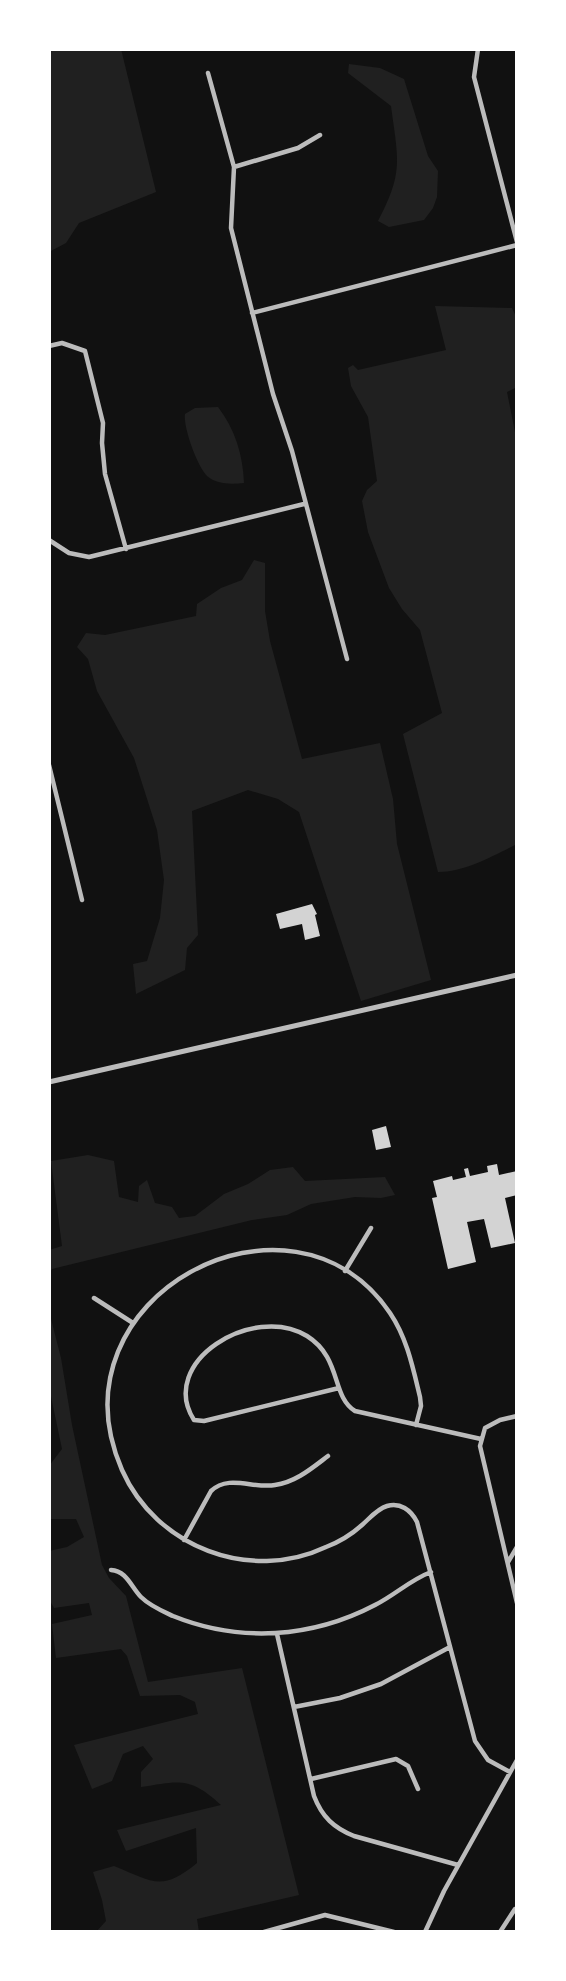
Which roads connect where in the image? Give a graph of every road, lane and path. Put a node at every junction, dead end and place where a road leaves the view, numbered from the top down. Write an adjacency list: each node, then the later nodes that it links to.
1 (478, 49): 5 (street)
2 (208, 73): 4 (street)
3 (320, 135): 4 (street)
4 (234, 167): 6 (street)
5 (517, 244): 6 (street)
6 (252, 313): 8 (street)
7 (49, 346): 10 (street)
8 (304, 504): 10 (street); 11 (street)
9 (49, 540): 10 (street)
10 (126, 549)
11 (347, 659)
12 (49, 765): 13 (street)
13 (82, 900)
14 (517, 975): 15 (street)
15 (49, 1082)
16 (371, 1228): 17 (street)
17 (345, 1271): 19 (street); 22 (street)
18 (94, 1298): 19 (street)
19 (133, 1323): 25 (street)
20 (339, 1388): 20 (street); 22 (street)
21 (517, 1416): 23 (street)
22 (416, 1425): 23 (street)
23 (481, 1439): 27 (street)
24 (328, 1456): 25 (street)
25 (184, 1540): 29 (street)
26 (517, 1547): 27 (street)
27 (507, 1563): 30 (street)
28 (111, 1570): 31 (street)
29 (430, 1572): 31 (street); 32 (street)
30 (517, 1603)
31 (277, 1634): 33 (street)
32 (450, 1647): 33 (street); 35 (street)
33 (294, 1707): 36 (street)
34 (517, 1760): 35 (street)
35 (510, 1772): 38 (street)
36 (311, 1779): 37 (street); 38 (street)
37 (418, 1789)
38 (458, 1865): 43 (street)
39 (515, 1909): 44 (street)
40 (284, 1929): 41 (street); 42 (street)
41 (264, 1932)
42 (394, 1932)
43 (425, 1932)
44 (500, 1932)

